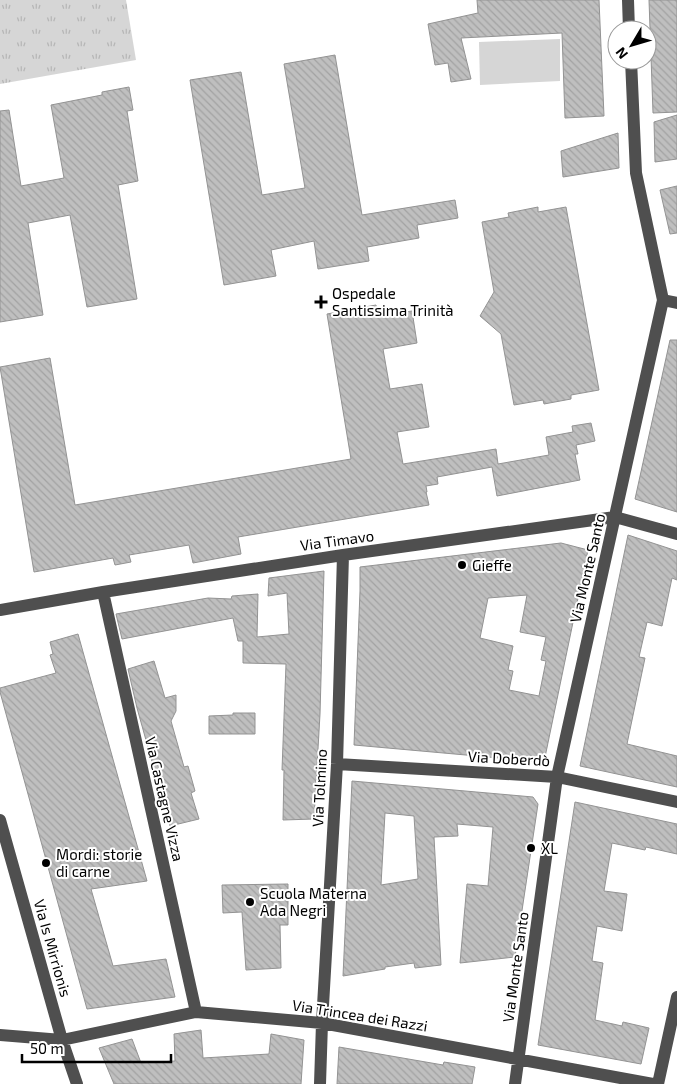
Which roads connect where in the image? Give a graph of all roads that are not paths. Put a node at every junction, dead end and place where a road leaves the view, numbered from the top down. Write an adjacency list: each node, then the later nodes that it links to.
1 (628, 0): 2 (street)
2 (629, 20)
3 (631, 70): 4 (street, Via Monte Santo)
4 (663, 300): 5 (street); 6 (street, Via Monte Santo)
5 (677, 304)
6 (615, 517): 7 (street, Via Timavo); 8 (street, Via Timavo); 12 (street, Via Monte Santo)
7 (677, 534)
8 (343, 555): 9 (street, Via Timavo); 11 (street, Via Tolmino)
9 (103, 592): 10 (street, Via Timavo); 16 (street, Via Castagne Vizza)
10 (0, 610)
11 (337, 764): 12 (street, Via Doberdò); 17 (street, Via Tolmino)
12 (557, 777): 13 (street, Via Doberdò); 20 (street, Via Monte Santo)
13 (677, 802)
14 (0, 820): 19 (street, Via Is Mirrionis)
15 (677, 997): 25 (street)
16 (196, 1012): 17 (street, Via Trincea dei Razzi); 19 (street, Via Trincea dei Razzi)
17 (322, 1023): 20 (street, Via Trincea dei Razzi); 22 (street, Via Tolmino)
18 (0, 1035): 19 (street, Via Trincea dei Razzi)
19 (62, 1040): 21 (street, Via Is Mirrionis)
20 (519, 1060): 23 (street, Via Monte Santo); 24 (street, Via Trincea dei Razzi)
21 (77, 1084)
22 (320, 1084)
23 (515, 1084)
24 (654, 1084)
25 (658, 1084)

